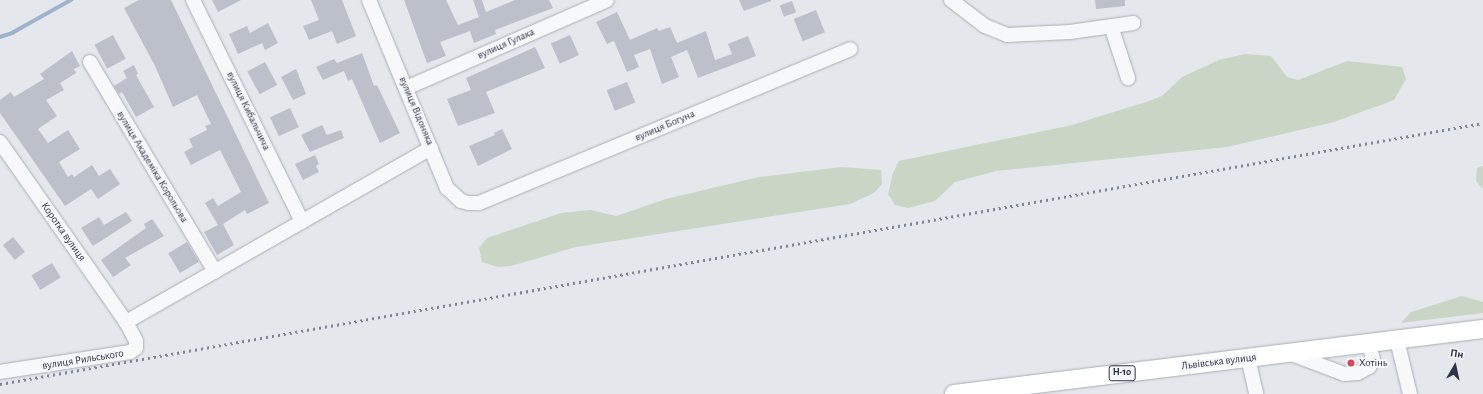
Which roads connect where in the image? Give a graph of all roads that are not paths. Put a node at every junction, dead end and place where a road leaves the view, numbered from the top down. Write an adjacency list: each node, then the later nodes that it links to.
1 (193, 0): 14 (street, вулиця Кибальчича)
2 (369, 0): 10 (street, вулиця Відоняка)
3 (607, 0): 10 (street, вулиця Гулака)
4 (951, 0): 6 (street)
5 (1133, 23): 6 (street)
6 (1111, 26): 9 (street)
7 (850, 50): 13 (street, вулиця Богуна)
8 (90, 62): 15 (street, вулиця Академіка Корольова)
9 (1128, 78)
10 (406, 88): 12 (street, вулиця Відоняка)
11 (0, 142): 16 (street, Коротка вулиця)
12 (431, 148): 13 (street, вулиця Відоняка); 14 (street)
13 (479, 203)
14 (302, 222): 15 (street)
15 (214, 272): 16 (street)
16 (126, 322): 22 (street, вулиця Рильського)
17 (1483, 329): 18 (main road, Львівська вулиця / Н-10)
18 (1397, 340): 19 (main road, Львівська вулиця / Н-10); 25 (street)
19 (1369, 343): 20 (main road, Львівська вулиця / Н-10); 20 (street)
20 (1289, 353): 21 (main road, Львівська вулиця / Н-10)
21 (1248, 358): 23 (main road, Львівська вулиця / Н-10); 24 (street)
22 (0, 372)
23 (954, 394)
24 (1256, 394)
25 (1410, 394)

